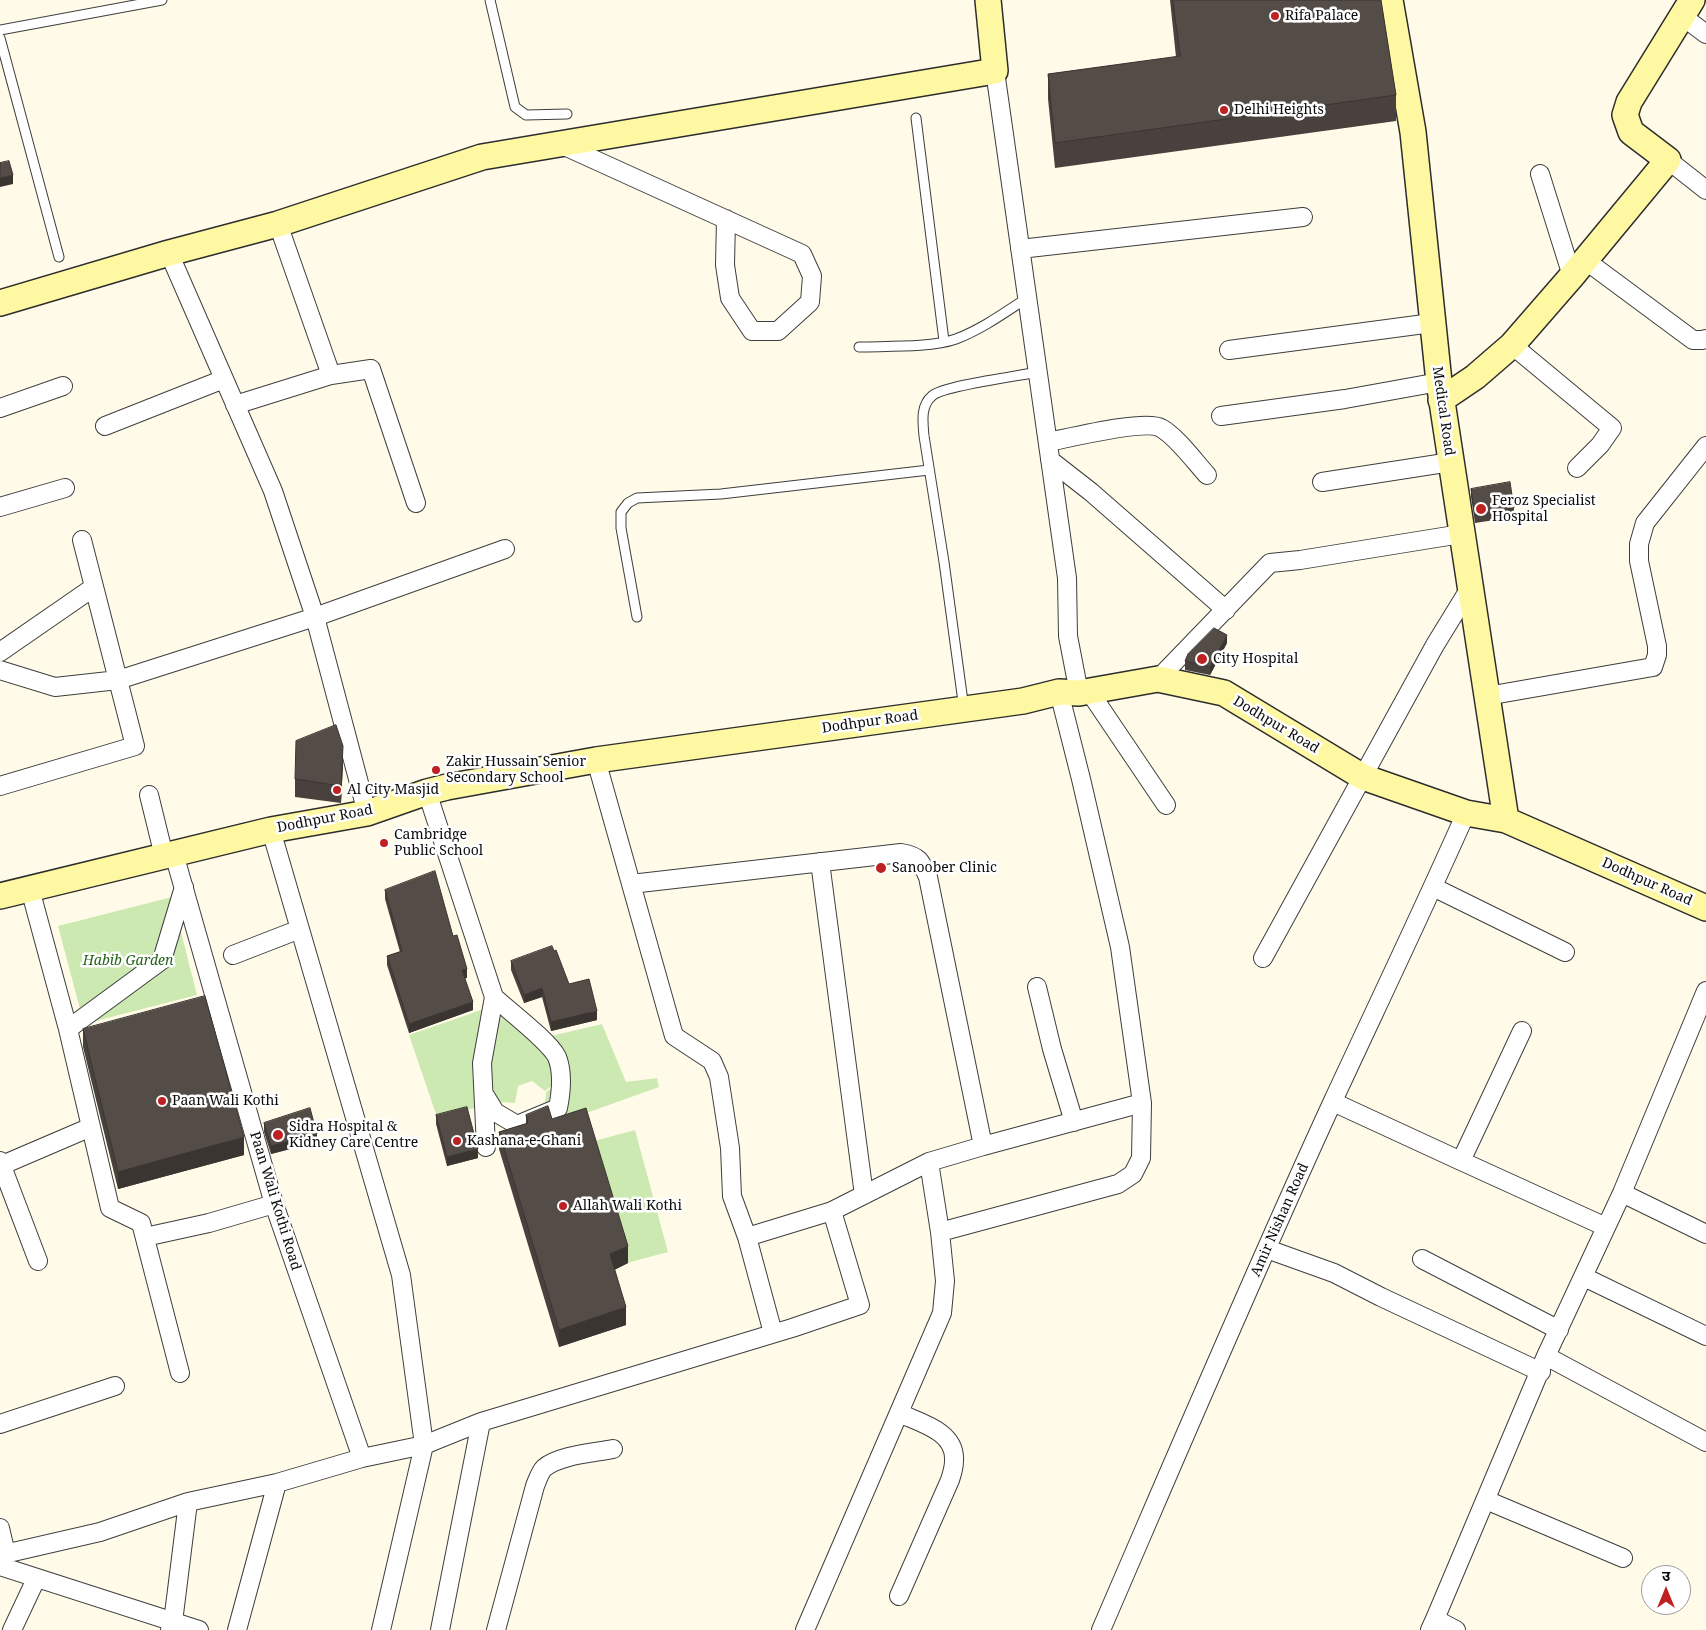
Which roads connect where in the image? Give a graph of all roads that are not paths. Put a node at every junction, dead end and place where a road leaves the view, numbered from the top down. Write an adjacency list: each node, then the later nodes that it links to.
1 (162, 0): 6 (lane)
2 (490, 0): 10 (lane)
3 (988, 0): 9 (street)
4 (1390, 0): 25 (street, Medical Road)
5 (1687, 8): 7 (street); 13 (street)
6 (0, 30)
7 (1706, 34)
8 (0, 38): 21 (lane)
9 (994, 71): 12 (street); 19 (street)
10 (567, 114)
11 (916, 118): 27 (lane)
12 (559, 144): 17 (street); 18 (street)
13 (1668, 160): 15 (street); 22 (street)
14 (1540, 174): 22 (street)
15 (1706, 190)
16 (1303, 217): 19 (street)
17 (726, 219): 17 (street)
18 (278, 224): 20 (street); 32 (street)
19 (1020, 249): 23 (street)
20 (170, 253): 24 (street); 33 (street)
21 (59, 258)
22 (1579, 268): 26 (street); 28 (street)
23 (1027, 298): 27 (lane); 31 (street)
24 (0, 303)
25 (1432, 323): 30 (street); 35 (street, Medical Road)
26 (1706, 338)
27 (944, 341): 29 (lane)
28 (1512, 345): 35 (street); 44 (street)
29 (859, 347)
30 (1229, 350)
31 (1038, 372): 40 (street); 45 (lane)
32 (331, 375): 36 (street); 49 (street)
33 (224, 379): 36 (street); 39 (street)
34 (63, 386): 37 (street)
35 (1440, 391): 38 (street); 43 (street, Medical Road)
36 (235, 405): 57 (street)
37 (0, 408)
38 (1220, 416)
39 (105, 426)
40 (1048, 442): 42 (street); 46 (street)
41 (1706, 446): 64 (street)
42 (1050, 460): 56 (street); 63 (street)
43 (1451, 462): 47 (street); 51 (street, Medical Road)
44 (1577, 468)
45 (930, 470): 58 (lane); 65 (lane)
46 (1207, 475)
47 (1322, 482)
48 (65, 488): 50 (street)
49 (416, 503)
50 (0, 507)
51 (1461, 534): 55 (street, Medical Road); 56 (street)
52 (82, 540): 54 (street)
53 (505, 549): 57 (street)
54 (94, 588): 59 (street); 62 (street)
55 (1470, 588): 64 (street, Medical Road); 67 (street)
56 (1226, 610): 61 (street)
57 (315, 617): 62 (street); 72 (street)
58 (637, 617)
59 (0, 652)
60 (0, 670): 62 (street)
61 (1158, 679): 63 (street, Dodhpur Road); 67 (street, Dodhpur Road)
62 (118, 680): 68 (street)
63 (1076, 692): 65 (street, Dodhpur Road); 71 (street); 95 (street)
64 (1487, 696): 74 (street, Medical Road)
65 (964, 709): 66 (street, Dodhpur Road)
66 (596, 760): 69 (street, Dodhpur Road); 78 (street)
67 (1363, 776): 73 (street, Dodhpur Road); 87 (street)
68 (0, 786)
69 (427, 792): 72 (street, Dodhpur Road); 90 (street)
70 (149, 794): 76 (street, Paan Wali Kothi Road)
71 (1166, 805)
72 (367, 813): 75 (street, Dodhpur Road)
73 (1466, 813): 74 (street, Dodhpur Road); 80 (street, Amir Nishan Road)
74 (1506, 820): 83 (street, Dodhpur Road)
75 (271, 830): 76 (street, Dodhpur Road); 84 (street)
76 (169, 855): 79 (street, Paan Wali Kothi Road); 81 (street, Dodhpur Road)
77 (820, 862): 78 (street); 98 (street); 104 (street)
78 (631, 884): 111 (street)
79 (184, 887): 91 (street); 105 (street, Paan Wali Kothi Road)
80 (1433, 887): 85 (street); 94 (street, Amir Nishan Road)
81 (30, 889): 82 (street, Dodhpur Road); 91 (street)
82 (0, 896)
83 (1706, 908)
84 (300, 929): 86 (street); 126 (street)
85 (1565, 952)
86 (233, 955)
87 (1263, 958)
88 (1037, 987): 96 (street)
89 (1706, 991): 103 (street)
90 (494, 998): 93 (street); 93 (street)
91 (68, 1029): 97 (street)
92 (1522, 1031): 100 (street)
93 (483, 1092): 99 (street)
94 (1333, 1102): 100 (street); 112 (street, Amir Nishan Road)
95 (1142, 1103): 96 (street); 108 (street)
96 (1074, 1122): 98 (street)
97 (91, 1127): 102 (street); 110 (street)
98 (983, 1146): 101 (street)
99 (486, 1147)
100 (1461, 1161): 107 (street)
101 (929, 1162): 104 (street); 108 (street)
102 (0, 1164): 114 (street)
103 (1622, 1193): 107 (street); 109 (street)
104 (864, 1195): 106 (street)
105 (274, 1204): 110 (street); 128 (street, Paan Wali Kothi Road)
106 (832, 1211): 111 (street); 117 (street)
107 (1606, 1227): 115 (street)
108 (940, 1232): 122 (street)
109 (1706, 1234)
110 (145, 1237): 120 (street)
111 (747, 1237): 117 (street)
112 (1267, 1249): 119 (street); 146 (street, Amir Nishan Road)
113 (1422, 1259): 116 (street)
114 (38, 1261)
115 (1584, 1277): 116 (street); 118 (street)
116 (1559, 1330): 119 (street)
117 (772, 1333): 123 (street)
118 (1706, 1336)
119 (1544, 1364): 125 (street); 130 (street)
120 (180, 1373)
121 (115, 1386): 124 (street)
122 (899, 1413): 136 (street); 145 (street)
123 (482, 1422): 126 (street); 143 (street)
124 (0, 1424)
125 (1706, 1442)
126 (424, 1445): 128 (street); 142 (street)
127 (613, 1449): 144 (street)
128 (362, 1458): 129 (street)
129 (277, 1483): 131 (street); 141 (street)
130 (1486, 1500): 133 (street); 137 (street)
131 (188, 1502): 134 (street); 138 (street)
132 (0, 1528): 134 (street)
133 (1623, 1558)
134 (2, 1559): 135 (street)
135 (36, 1579): 138 (street); 139 (street)
136 (899, 1596)
137 (1433, 1624): 147 (street)
138 (171, 1626): 140 (street)
139 (12, 1630)
140 (199, 1630)
141 (237, 1630)
142 (381, 1630)
143 (440, 1630)
144 (496, 1630)
145 (805, 1630)
146 (1101, 1630)
147 (1456, 1630)

